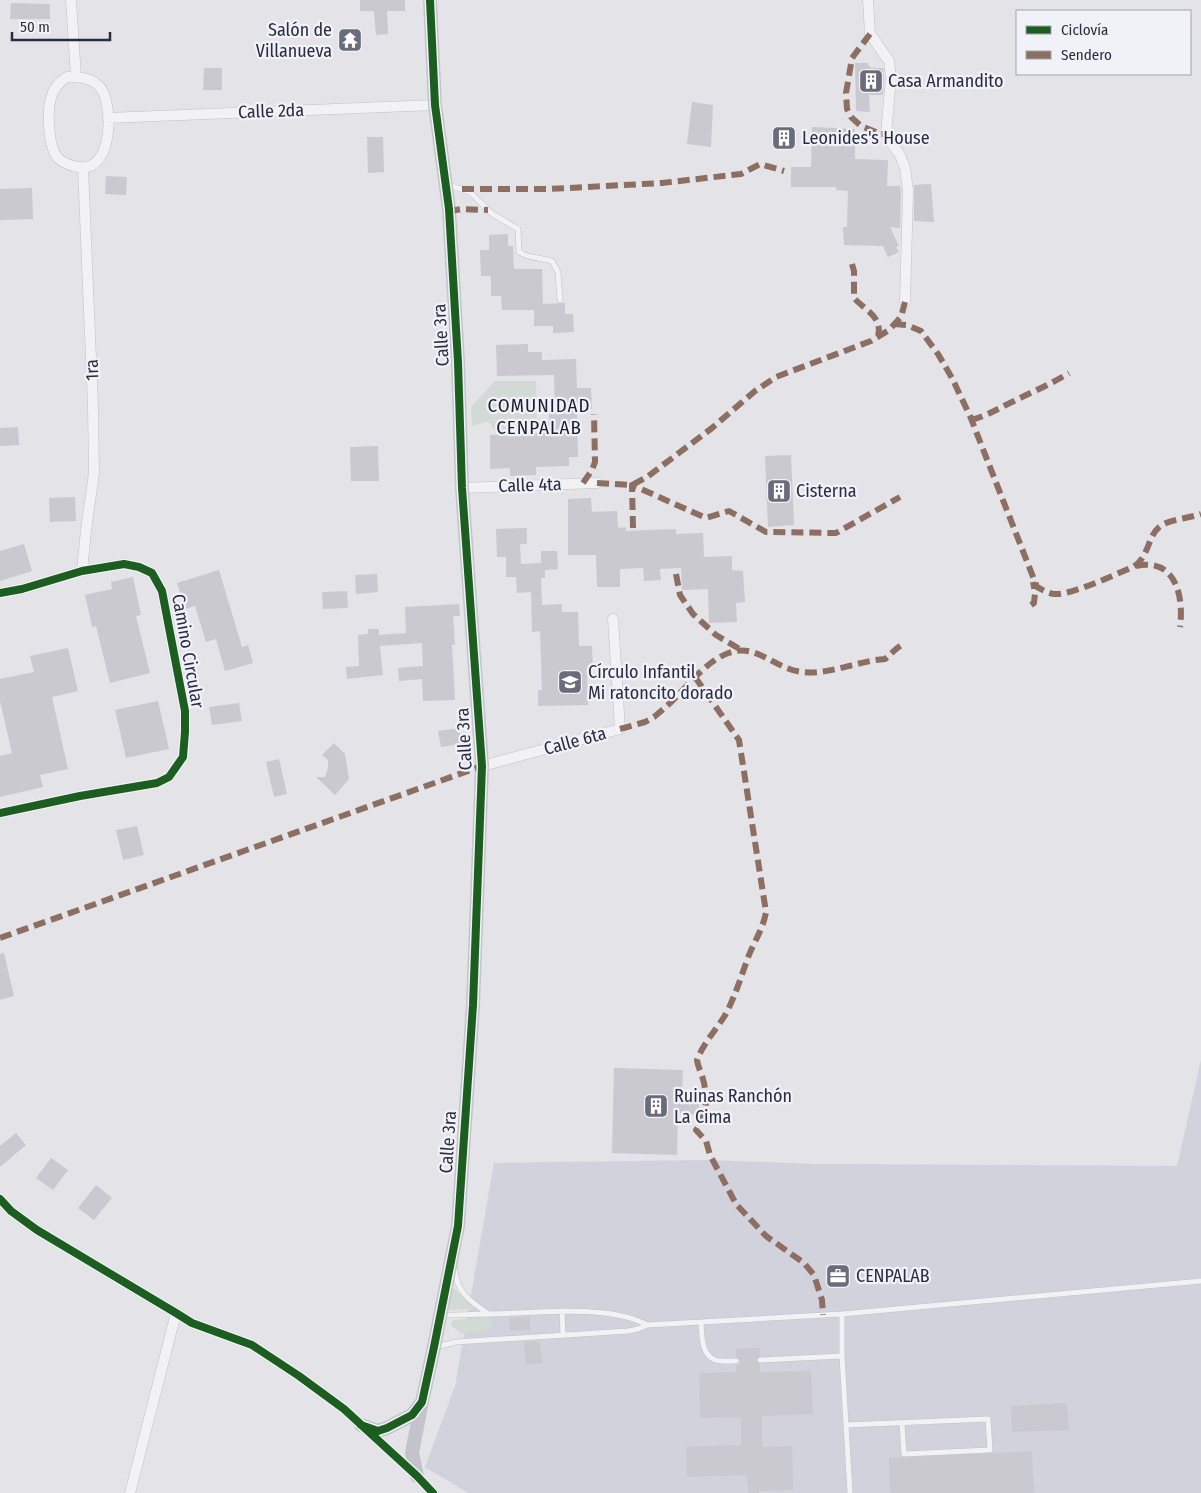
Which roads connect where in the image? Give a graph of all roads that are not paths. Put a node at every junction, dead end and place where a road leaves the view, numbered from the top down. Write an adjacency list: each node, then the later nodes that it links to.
1 (71, 0): 4 (street)
2 (430, 0): 5 (street, Calle 3ra)
3 (868, 0): 10 (street)
4 (76, 77): 6 (street); 7 (street)
5 (435, 104): 6 (street, Calle 2da); 8 (street, Calle 3ra)
6 (108, 118): 7 (street)
7 (83, 168): 13 (street, 1ra)
8 (445, 184): 9 (lane); 12 (street, Calle 3ra)
9 (560, 300)
10 (906, 302)
11 (597, 483): 12 (street, Calle 4ta)
12 (462, 488): 16 (street, Calle 3ra)
13 (82, 571): 14 (street, Camino Circular); 17 (street, Camino Circular)
14 (0, 593)
15 (613, 619): 16 (street, Calle 6ta)
16 (482, 766): 19 (street, Calle 3ra)
17 (0, 813)
18 (0, 1199): 22 (street)
19 (458, 1226): 23 (lane); 25 (street, Calle 3ra)
20 (1201, 1281): 24 (lane)
21 (562, 1311): 23 (lane); 27 (lane); 28 (lane)
22 (176, 1313): 35 (street); 38 (street)
23 (489, 1314): 25 (lane)
24 (842, 1314): 26 (lane); 30 (lane)
25 (440, 1315): 29 (street, Calle 3ra)
26 (701, 1322): 27 (lane); 32 (lane)
27 (647, 1325): 28 (lane)
28 (563, 1335): 29 (lane)
29 (434, 1347): 33 (street, Calle 3ra)
30 (842, 1356): 31 (lane); 36 (lane)
31 (760, 1360)
32 (736, 1361)
33 (422, 1402): 35 (street); 37 (street, Calle 3ra)
34 (902, 1422): 34 (lane); 36 (lane)
35 (361, 1425): 37 (street)
36 (846, 1425): 40 (lane)
37 (417, 1476): 39 (street)
38 (130, 1493)
39 (433, 1493)
40 (850, 1493)

